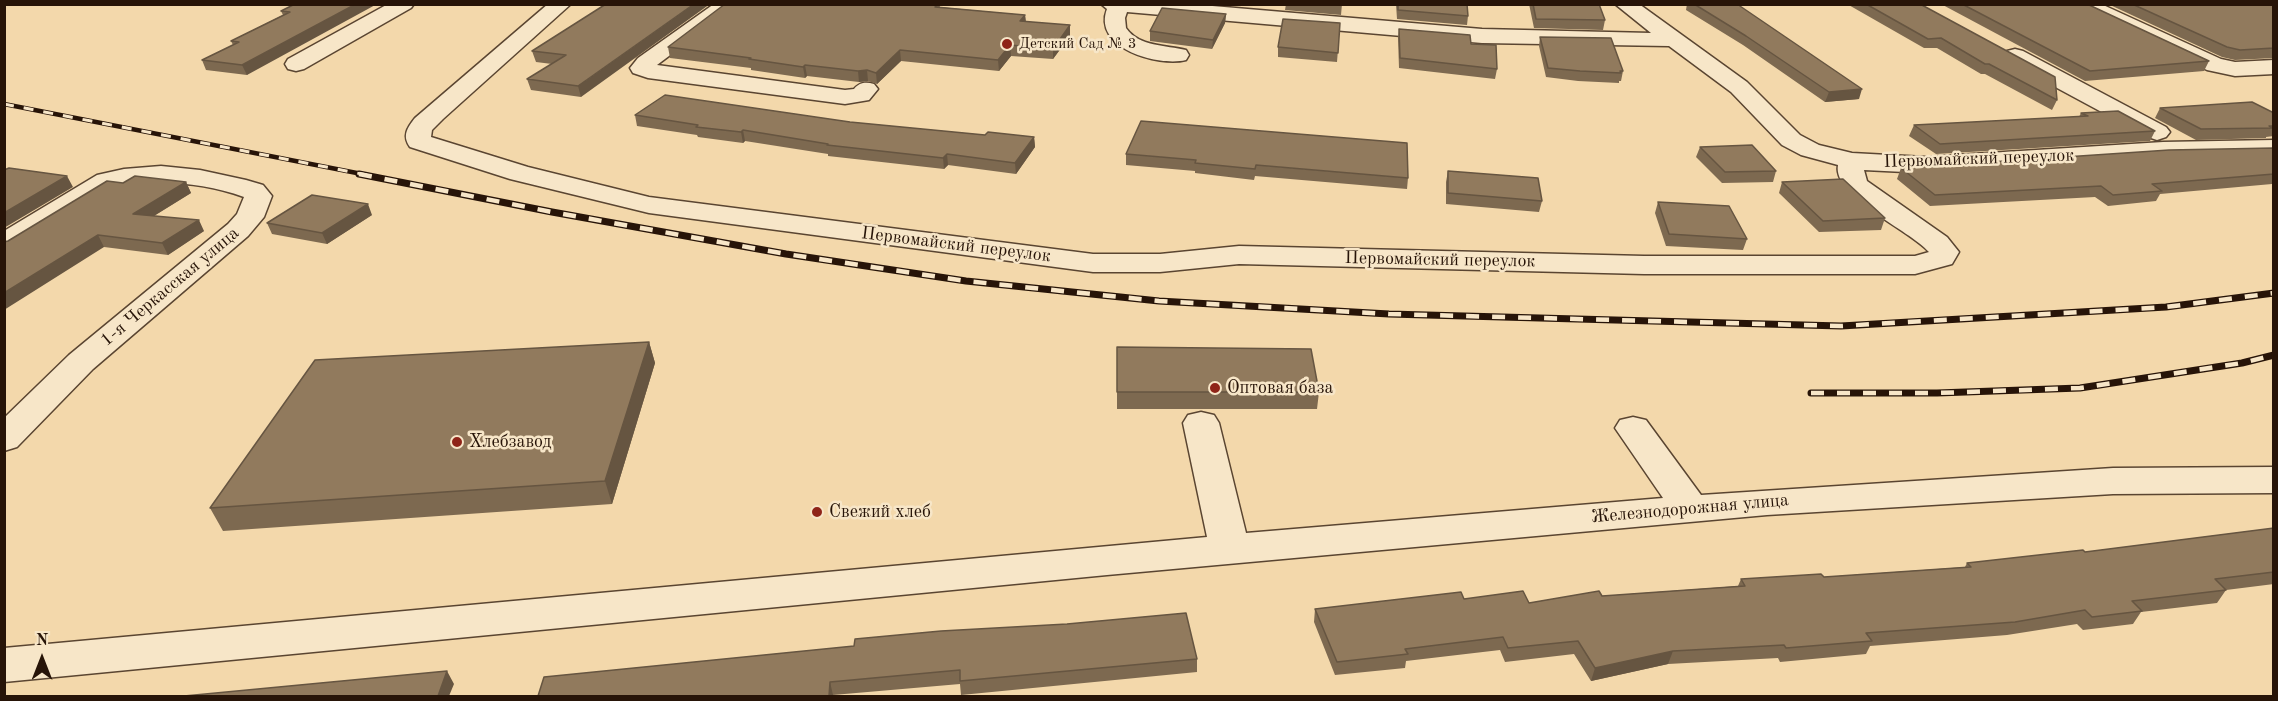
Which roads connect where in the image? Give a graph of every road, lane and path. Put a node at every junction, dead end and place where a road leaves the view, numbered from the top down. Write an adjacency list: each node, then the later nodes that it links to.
1 (404, 4): 12 (street)
2 (561, 4): 17 (street, Первомайский переулок)
3 (728, 4): 14 (street)
4 (1111, 4): 6 (street)
5 (2083, 4): 13 (street)
6 (1119, 5): 8 (street); 11 (street)
7 (1630, 8): 8 (street); 9 (street)
8 (1580, 39): 9 (street)
9 (1676, 40): 17 (street)
10 (1991, 44): 16 (street)
11 (1178, 55)
12 (296, 64)
13 (2274, 67)
14 (866, 89)
15 (2274, 148): 16 (street, Первомайский переулок)
16 (2190, 150): 17 (street, Первомайский переулок)
17 (1852, 161)
18 (4, 244): 21 (street, 1-я Черкасская улица)
19 (1201, 423): 24 (street)
20 (1633, 428): 23 (street)
21 (4, 438)
22 (2274, 480): 23 (street, Железнодорожная улица)
23 (1690, 509): 24 (street, Железнодорожная улица)
24 (1230, 549): 25 (street, Железнодорожная улица)
25 (4, 665)

